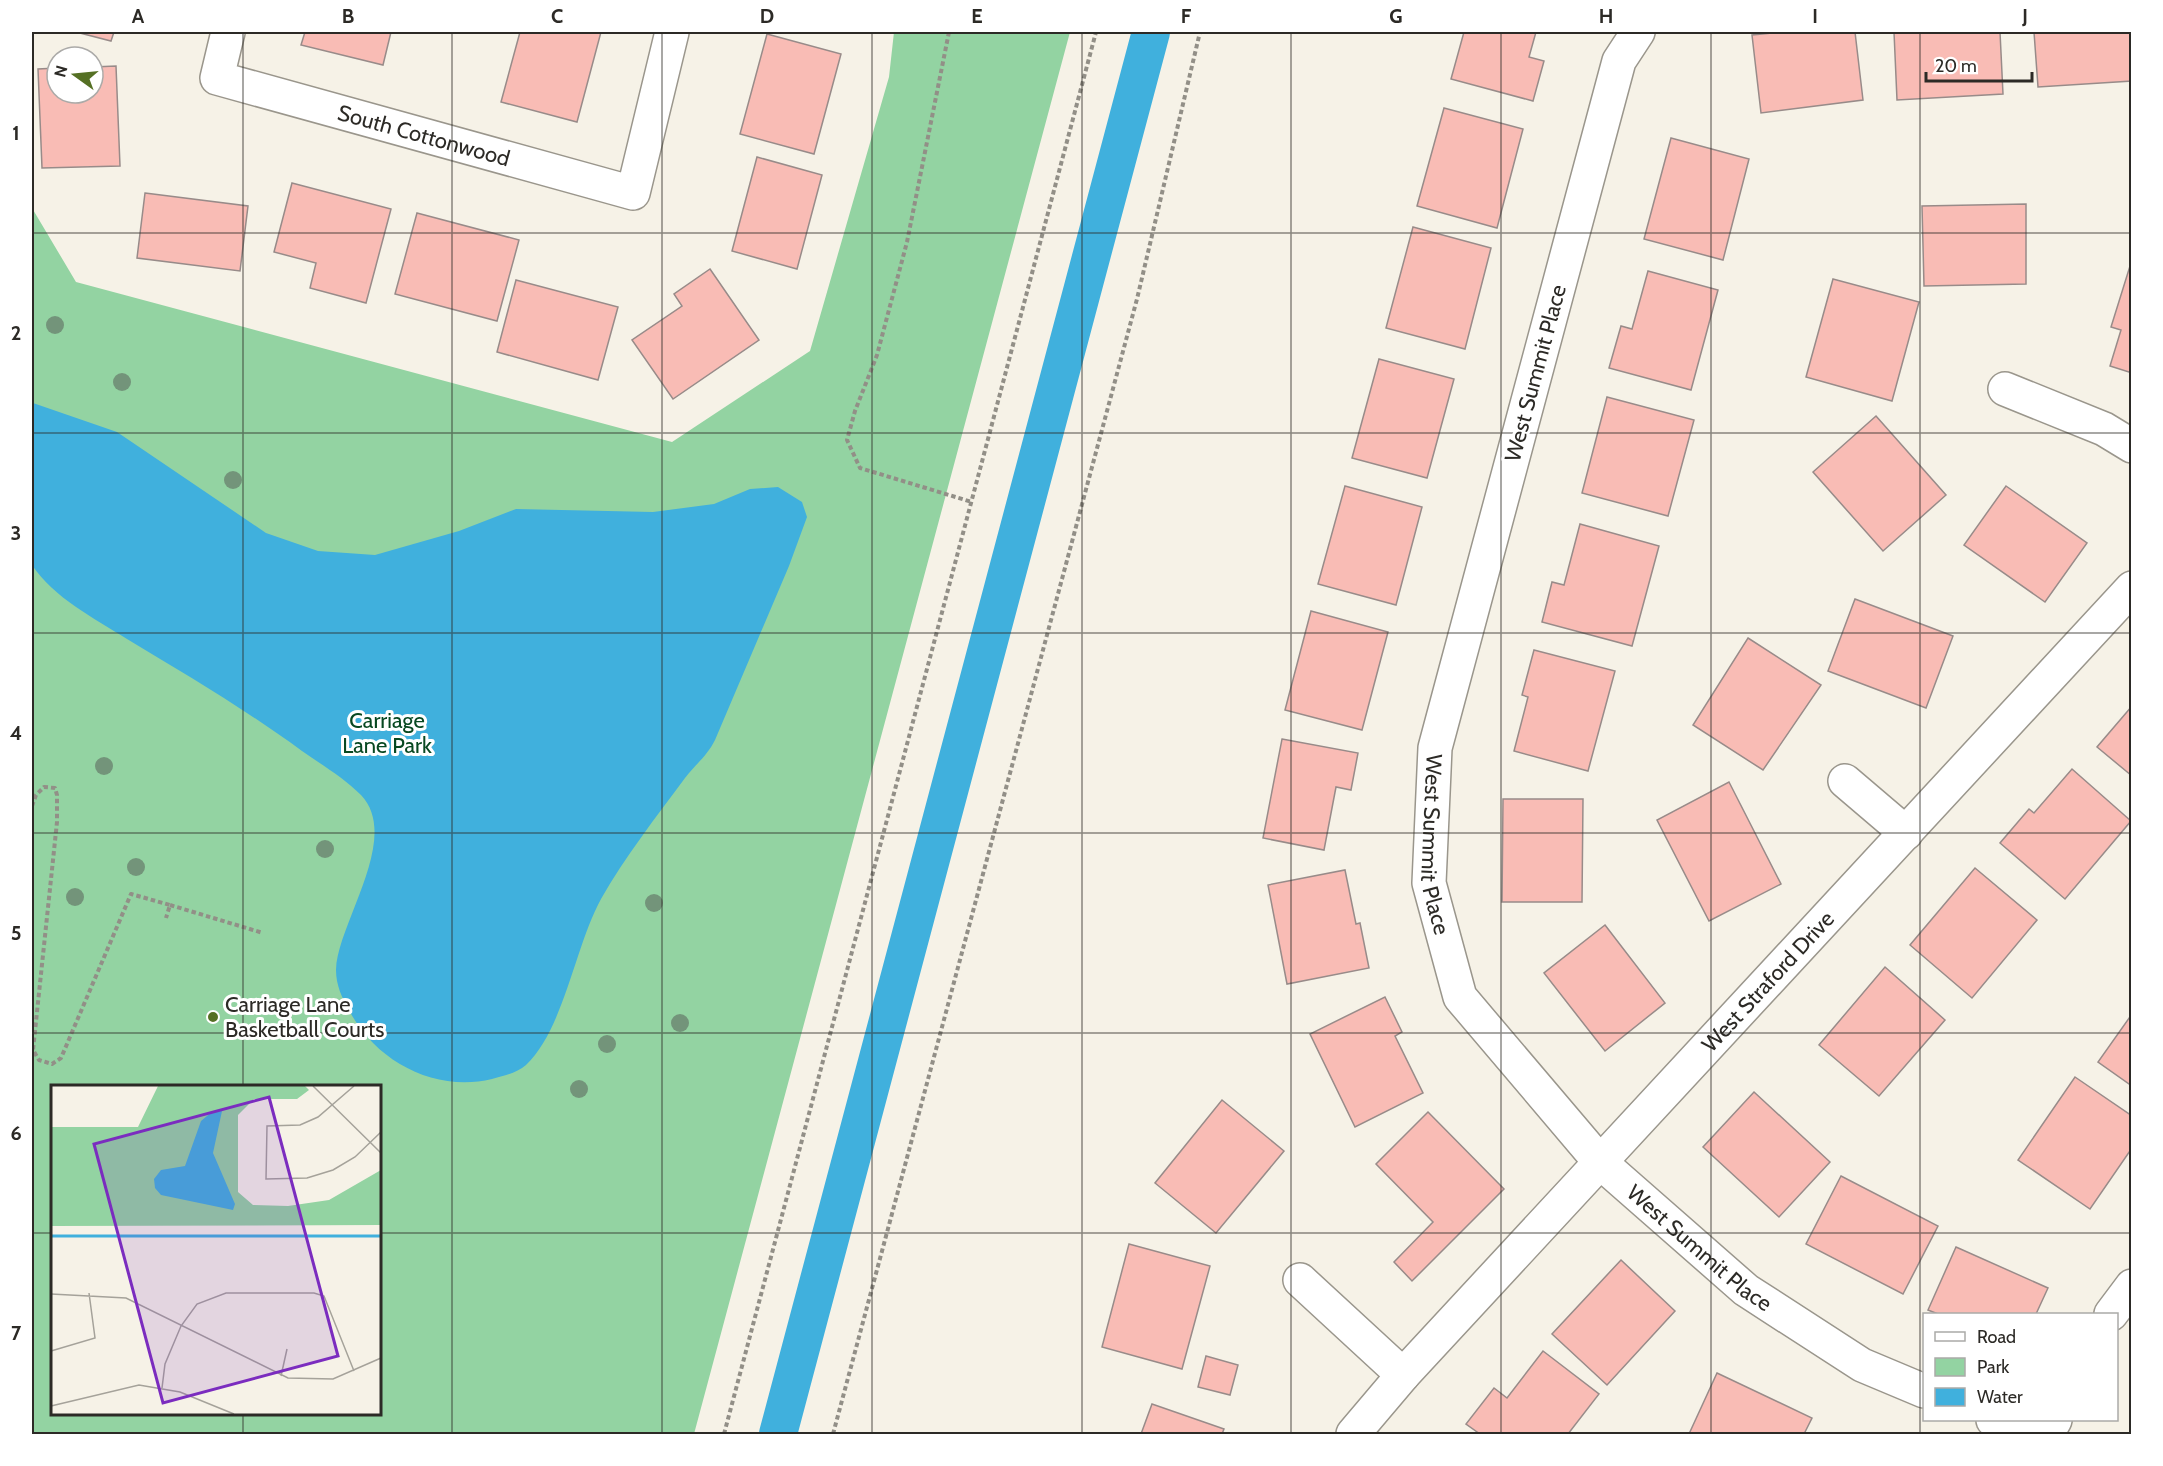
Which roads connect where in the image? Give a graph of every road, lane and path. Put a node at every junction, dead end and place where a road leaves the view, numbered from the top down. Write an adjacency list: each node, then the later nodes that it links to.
1 (228, 32): 2 (street, South Cottonwood)
2 (672, 32)
3 (949, 32): 9 (path)
4 (1096, 32): 9 (path)
5 (1200, 32): 25 (path)
6 (1638, 32): 17 (street, West Summit Place)
7 (2005, 389): 8 (street)
8 (2132, 446)
9 (972, 502): 24 (path)
10 (2132, 588): 13 (street, West Straford Drive)
11 (1845, 781): 13 (street)
12 (32, 806): 14 (path)
13 (1906, 833): 17 (street, West Straford Drive)
14 (170, 905): 15 (path); 16 (path)
15 (166, 918)
16 (263, 933)
17 (1600, 1162): 21 (street, West Straford Drive); 22 (street, West Summit Place)
18 (1300, 1280): 21 (street)
19 (2132, 1286): 20 (street)
20 (2112, 1313)
21 (1403, 1375): 26 (street, West Straford Drive)
22 (1923, 1391)
23 (1998, 1421): 27 (street)
24 (724, 1434)
25 (832, 1434)
26 (1353, 1434)
27 (2029, 1434)

